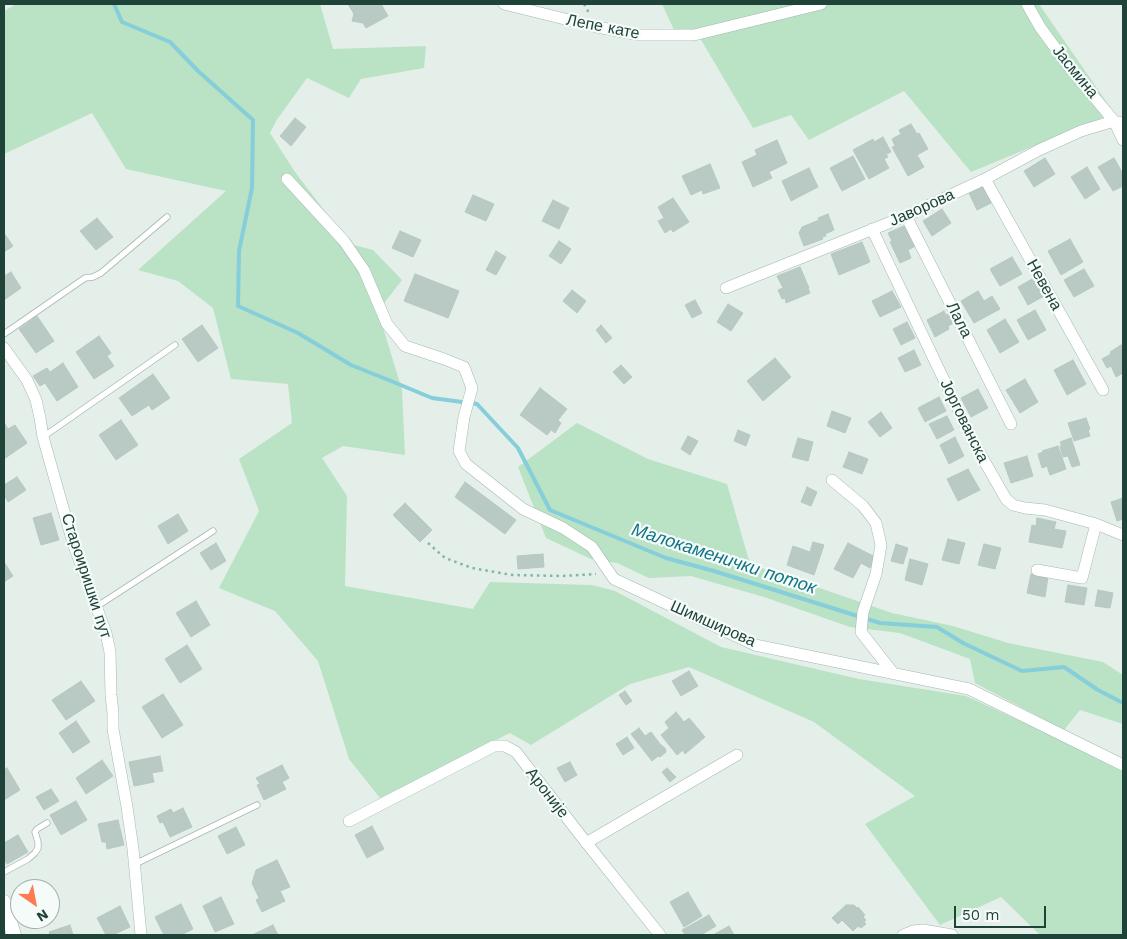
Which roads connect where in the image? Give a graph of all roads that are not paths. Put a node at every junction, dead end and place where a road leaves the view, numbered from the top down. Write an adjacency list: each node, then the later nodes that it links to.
1 (504, 4): 2 (street, Лепе кате)
2 (821, 4)
3 (1027, 4): 4 (street, Јасмина)
4 (1119, 122): 5 (street, Јасмина); 7 (street, Јаворова)
5 (1123, 140)
6 (287, 179): 24 (street, Шимширова)
7 (986, 179): 8 (street, Јаворова); 15 (street, Невена)
8 (906, 216): 10 (street, Јаворова); 16 (street, Лала)
9 (167, 217): 12 (lane)
10 (872, 229): 11 (street, Јаворова); 19 (street, Јоргованска)
11 (726, 288)
12 (4, 334)
13 (175, 345): 17 (lane)
14 (4, 348): 17 (street, Староиришки пут)
15 (1103, 390)
16 (1011, 424)
17 (43, 437): 23 (street, Староиришки пут)
18 (832, 480): 24 (street)
19 (1096, 524): 21 (street, Јоргованска); 22 (street)
20 (213, 531): 23 (lane)
21 (1123, 535)
22 (1037, 570)
23 (96, 608): 31 (street, Староиришки пут)
24 (893, 673): 26 (street, Шимширова)
25 (737, 755): 30 (street)
26 (1123, 765)
27 (257, 805): 31 (lane)
28 (350, 822): 30 (street, Ароније)
29 (47, 823): 32 (lane)
30 (586, 843): 34 (street, Ароније)
31 (135, 864): 36 (street, Староиришки пут)
32 (4, 872)
33 (4, 902): 35 (street)
34 (657, 933)
35 (14, 935)
36 (141, 935)
37 (902, 935): 38 (street)
38 (952, 935)

